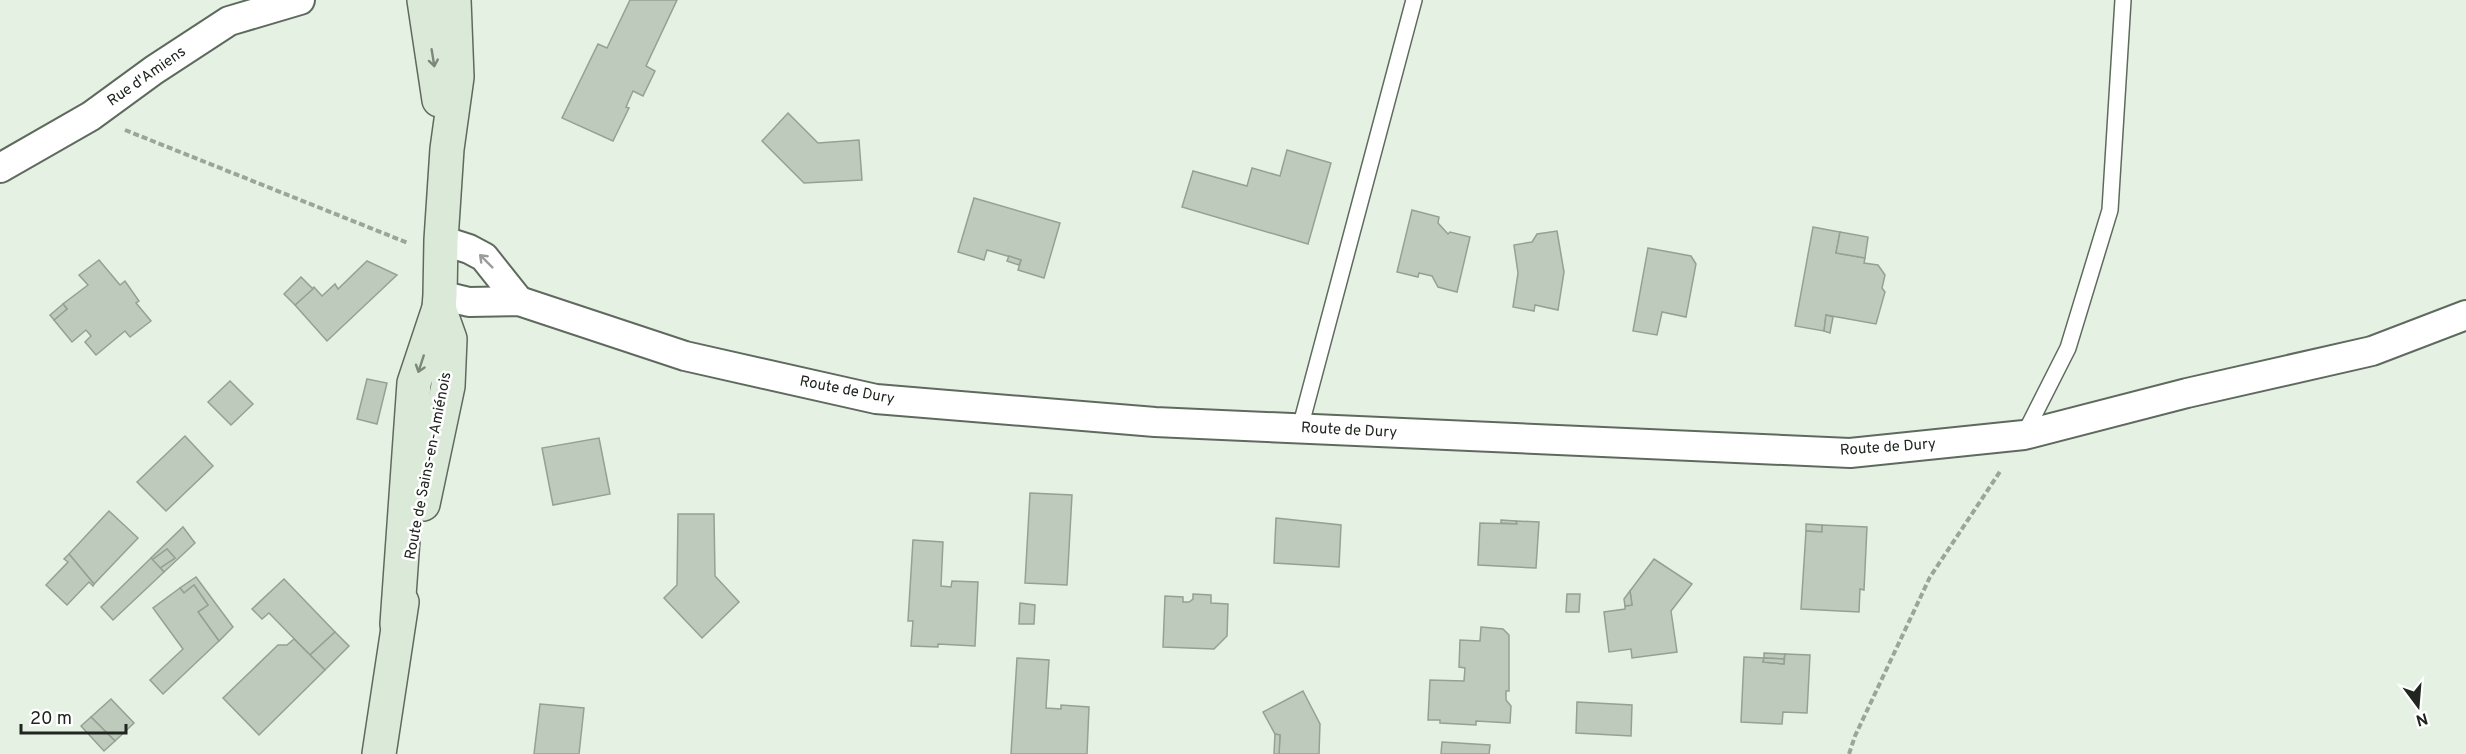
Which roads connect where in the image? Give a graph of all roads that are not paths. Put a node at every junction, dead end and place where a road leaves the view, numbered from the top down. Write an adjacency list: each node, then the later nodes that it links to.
1 (300, 0): 7 (street, Rue d'Amiens)
2 (424, 0): 6 (main road, Route de Sains-en-Amiénois, one-way to 6)
3 (454, 0): 6 (main road, Route de Sains-en-Amiénois)
4 (1414, 0): 12 (lane)
5 (2123, 0): 13 (lane)
6 (447, 150): 8 (main road, Route de Sains-en-Amiénois)
7 (0, 168)
8 (440, 247): 9 (street, one-way to 8); 10 (main road, Route de Sains-en-Amiénois)
9 (519, 301): 10 (street, Route de Dury); 12 (street, Route de Dury)
10 (440, 302): 14 (main road, Route de Sains-en-Amiénois)
11 (2466, 315): 13 (street, Route de Dury)
12 (1300, 428): 13 (street, Route de Dury)
13 (2024, 435)
14 (379, 754)

